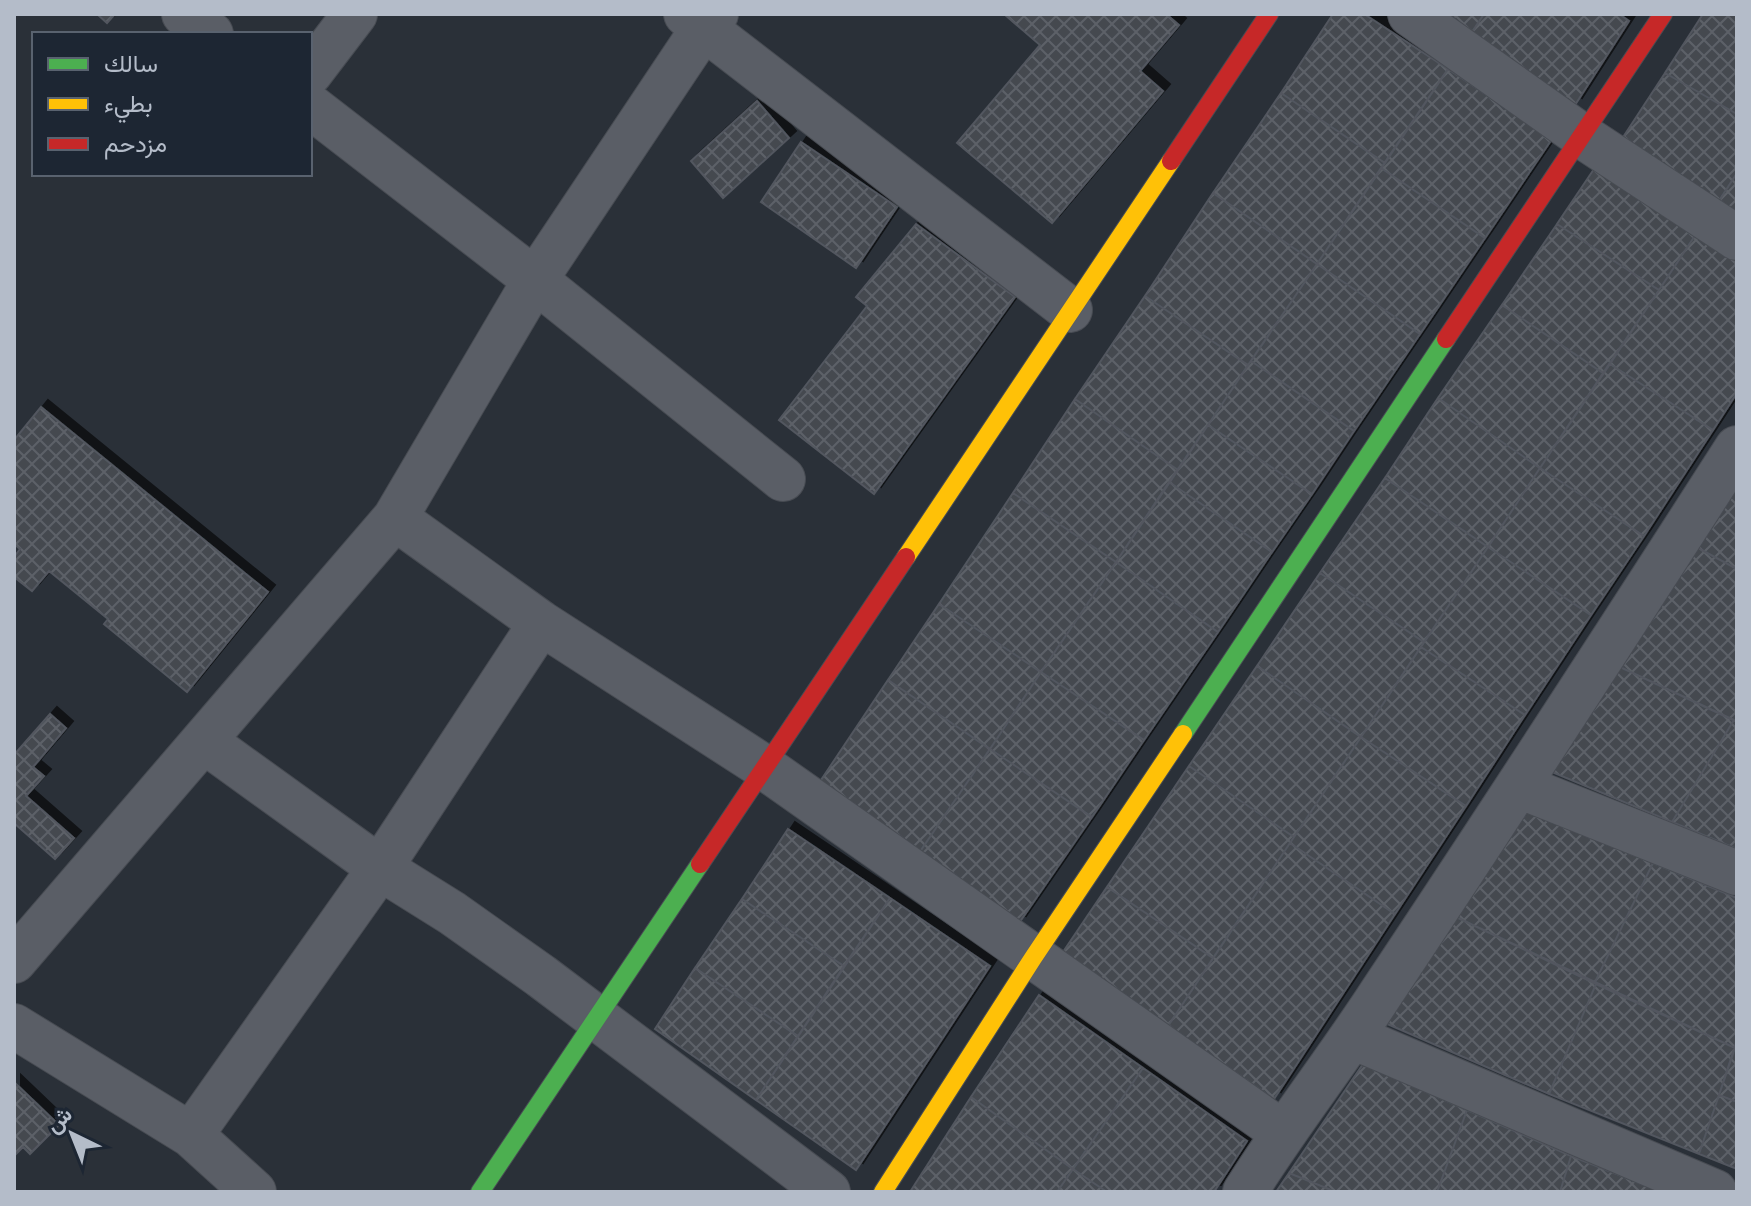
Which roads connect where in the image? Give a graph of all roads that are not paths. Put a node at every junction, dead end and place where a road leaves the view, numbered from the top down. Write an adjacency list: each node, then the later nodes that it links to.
1 (184, 14): 7 (street)
2 (355, 14): 8 (street)
3 (1269, 14): 13 (street)
4 (1410, 14): 10 (street)
5 (1663, 14): 10 (street)
6 (702, 18): 12 (street); 13 (street)
7 (208, 32)
8 (312, 70)
9 (312, 108): 12 (street)
10 (1582, 136): 11 (street); 23 (street)
11 (1737, 238)
12 (535, 280): 15 (street); 16 (street)
13 (1070, 310): 19 (street)
14 (1737, 448): 20 (street)
15 (783, 479)
16 (395, 518): 17 (street); 18 (street)
17 (541, 623): 19 (street); 21 (street)
18 (204, 741): 21 (street); 24 (street)
19 (764, 767): 23 (street); 25 (street)
20 (1519, 786): 22 (street); 27 (street)
21 (380, 868): 25 (street); 29 (street)
22 (1737, 873)
23 (1033, 958): 28 (street); 33 (street)
24 (14, 961)
25 (595, 1018): 31 (street); 32 (street)
26 (14, 1026): 29 (street)
27 (1353, 1037): 28 (street); 35 (street)
28 (1282, 1132): 34 (street)
29 (191, 1135): 30 (street)
30 (254, 1192)
31 (480, 1192)
32 (828, 1192)
33 (883, 1192)
34 (1245, 1192)
35 (1715, 1192)

